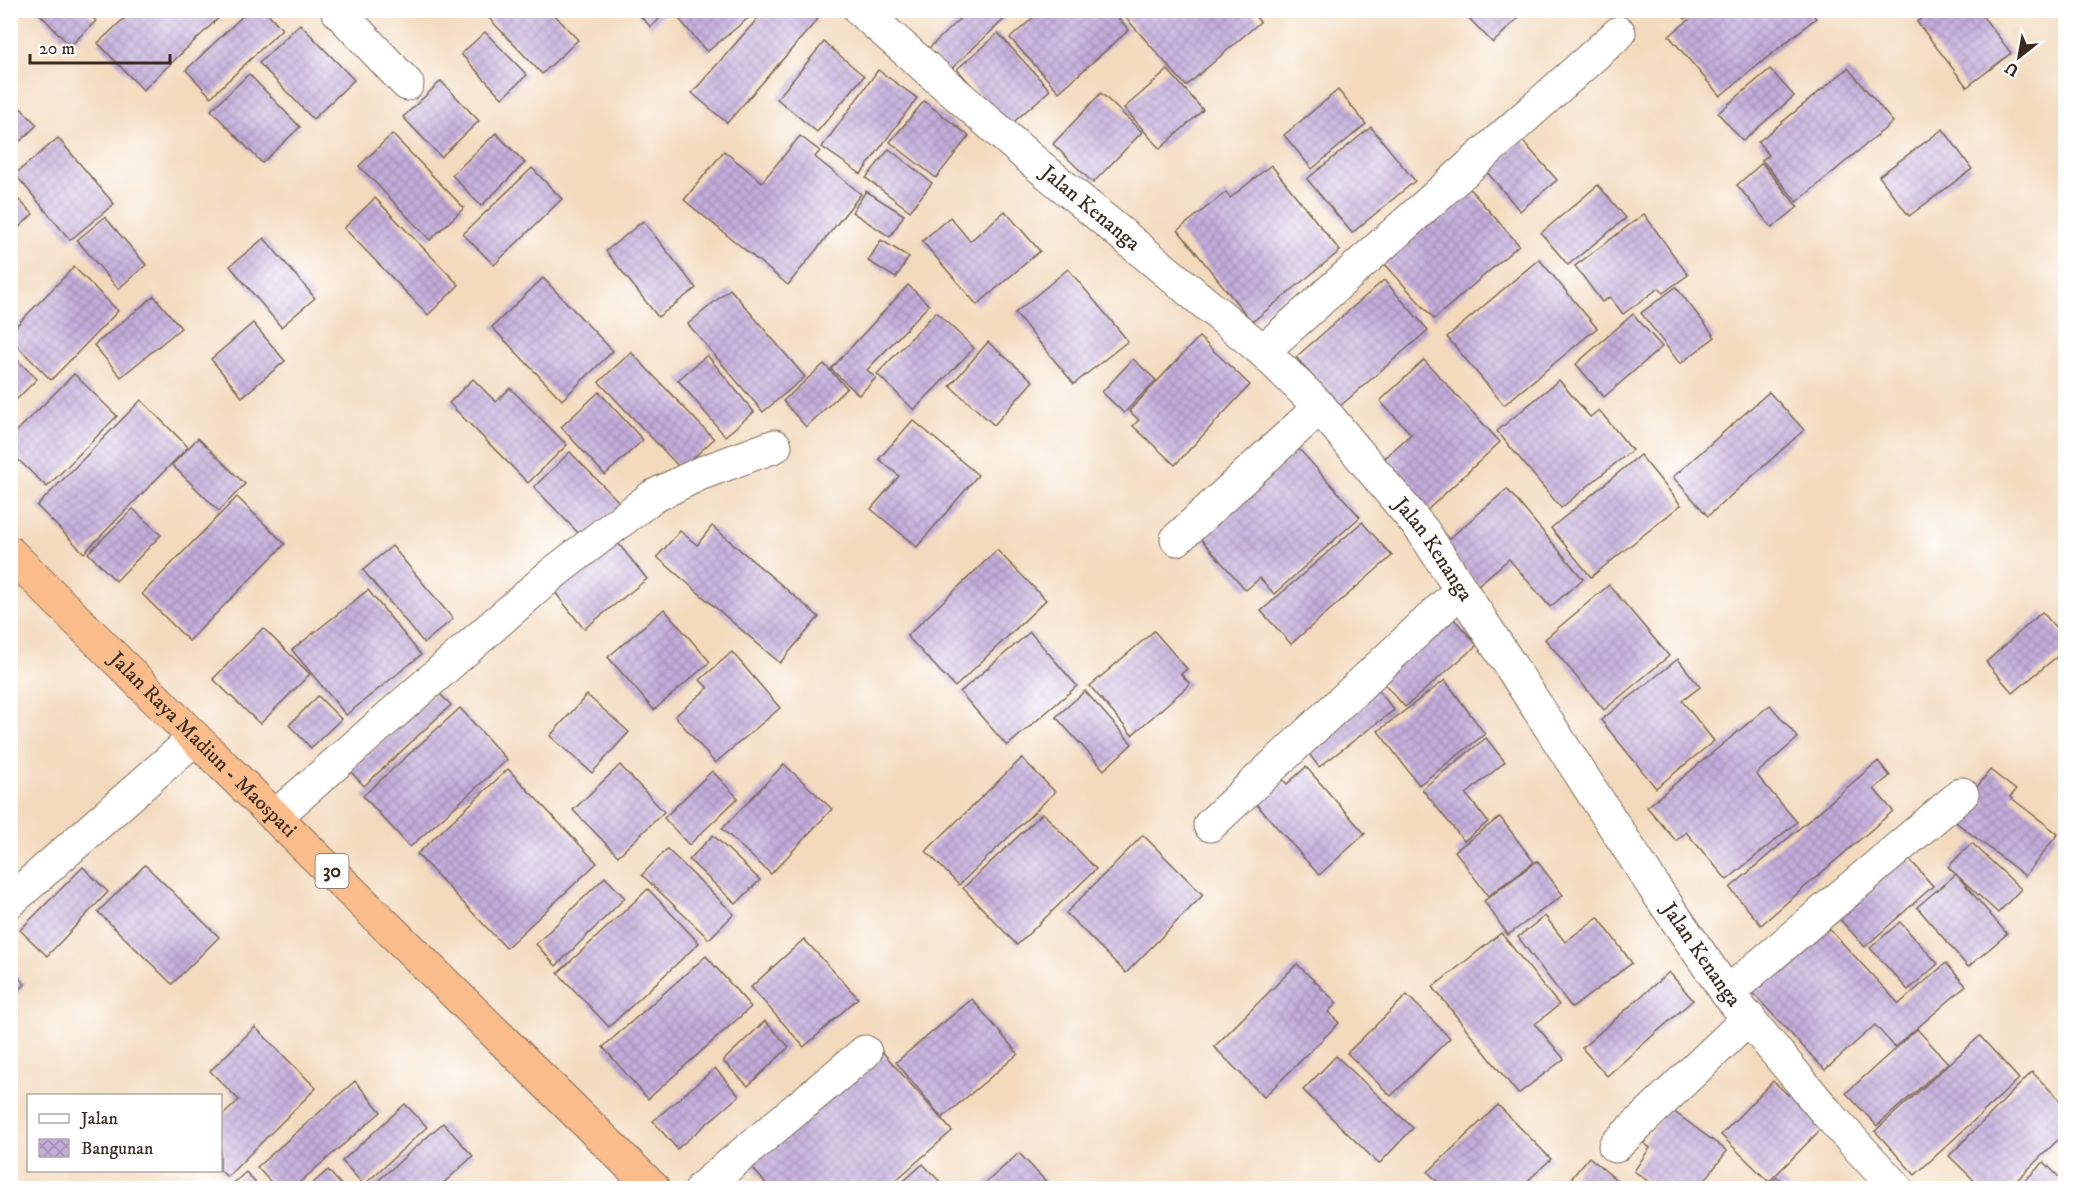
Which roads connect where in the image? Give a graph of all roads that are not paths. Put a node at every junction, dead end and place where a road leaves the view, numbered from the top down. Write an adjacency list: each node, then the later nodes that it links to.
1 (337, 10): 4 (street)
2 (860, 10): 5 (street, Jalan Kenanga)
3 (1619, 33): 5 (street)
4 (407, 84)
5 (1263, 351): 6 (street, Jalan Kenanga)
6 (1320, 407): 8 (street); 10 (street, Jalan Kenanga)
7 (775, 446): 13 (street)
8 (1177, 539)
9 (10, 553): 11 (highway, Jalan Raya Madiun - Maospati / 30)
10 (1461, 590): 14 (street); 16 (street, Jalan Kenanga)
11 (195, 738): 13 (highway, Jalan Raya Madiun - Maospati / 30); 15 (street)
12 (1962, 794): 16 (street)
13 (276, 816): 20 (highway, Jalan Raya Madiun - Maospati / 30)
14 (1210, 825)
15 (10, 901)
16 (1727, 993): 17 (street, Jalan Kenanga)
17 (1749, 1018): 19 (street); 22 (street, Jalan Kenanga)
18 (865, 1052): 21 (street)
19 (1615, 1146)
20 (653, 1188)
21 (702, 1188)
22 (1896, 1188)

